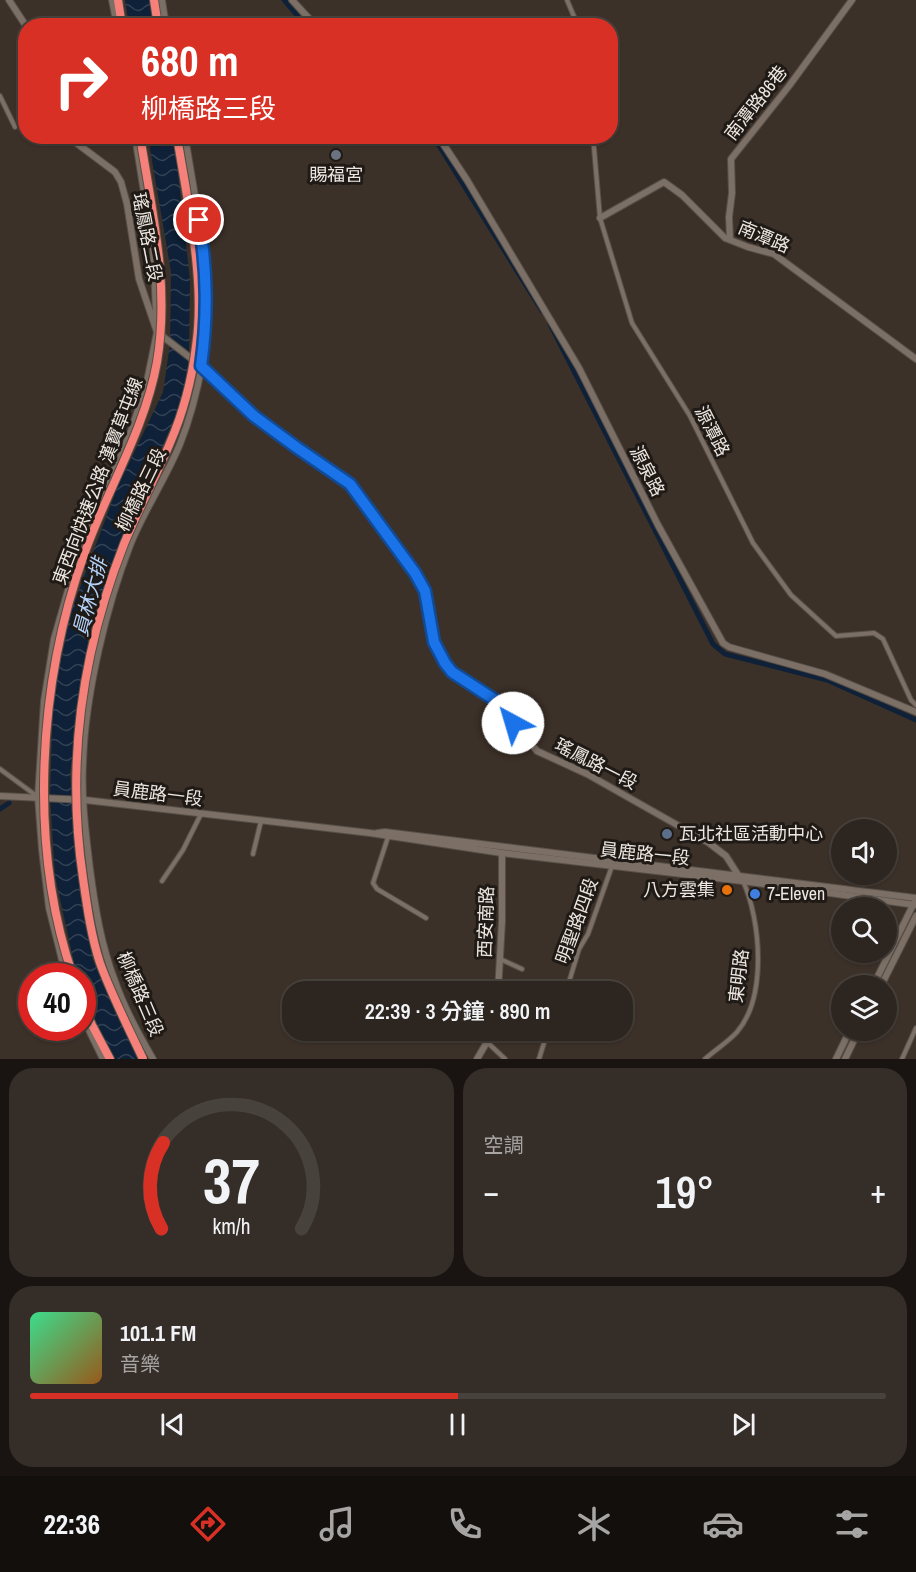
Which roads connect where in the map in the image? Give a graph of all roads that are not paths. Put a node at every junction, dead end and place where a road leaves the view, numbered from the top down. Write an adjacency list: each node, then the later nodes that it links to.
1 (9, 0): 9 (main road)
2 (112, 0): 10 (main road)
3 (118, 0): 11 (highway)
4 (154, 0): 12 (highway)
5 (162, 0): 13 (main road)
6 (292, 0): 14 (main road)
7 (567, 0): 15 (street)
8 (852, 0): 26 (main road, 南潭路86巷)
9 (21, 18)
10 (115, 18)
11 (121, 18)
12 (157, 18)
13 (165, 18)
14 (309, 18)
15 (575, 18)
16 (0, 96): 17 (street)
17 (15, 127)
18 (78, 144): 27 (main road, 瑤鳳路二段)
19 (136, 144): 27 (main road, 柳橋路三段)
20 (141, 144): 51 (highway, 東西向快速公路 漢寶草屯線, bridge)
21 (178, 144): 66 (highway, bridge)
22 (186, 144): 29 (main road, 柳橋路三段)
23 (443, 144): 31 (main road, 源泉路)
24 (594, 144): 25 (street, 源潭路)
25 (600, 218): 26 (main road, 南潭路); 30 (street, 源潭路)
26 (730, 239): 28 (main road, 南潭路)
27 (157, 332): 29 (main road, 瑤鳳路一段); 34 (main road, 柳橋路三段)
28 (916, 359)
29 (201, 366): 35 (main road, 柳橋路三段); 43 (main road, 瑤鳳路一段)
30 (916, 705)
31 (916, 712)
32 (0, 769): 34 (street)
33 (0, 796): 34 (main road, 員鹿路一段)
34 (38, 797): 35 (main road, 員鹿路一段); 50 (main road, 柳橋路三段)
35 (84, 800): 36 (main road, 員鹿路一段); 67 (main road, 柳橋路三段)
36 (201, 814): 37 (main road, 員鹿路一段); 44 (street)
37 (261, 821): 38 (main road, 員鹿路一段); 41 (street)
38 (370, 833): 39 (main road, 員鹿路一段); 42 (main road, 員鹿路一段)
39 (387, 837): 40 (main road, 員鹿路一段); 48 (street)
40 (502, 853): 42 (main road, 員鹿路一段); 49 (main road, 西安南路)
41 (253, 854)
42 (613, 863): 43 (main road, 員鹿路一段); 45 (main road, 員鹿路一段); 56 (street, 明聖路四段)
43 (738, 874): 45 (main road, 瑤鳳路一段); 46 (main road, 員鹿路一段)
44 (162, 881)
45 (742, 881): 46 (main road, 員鹿路一段); 71 (street, 東明路)
46 (915, 902): 53 (main road)
47 (916, 916): 54 (main road)
48 (426, 918)
49 (499, 959): 52 (street); 55 (main road, 西安南路)
50 (63, 963)
51 (70, 963)
52 (522, 969)
53 (878, 975)
54 (886, 975)
55 (498, 981)
56 (569, 981)
57 (916, 1028): 74 (street)
58 (96, 1033): 65 (highway)
59 (94, 1041): 64 (main road)
60 (545, 1041): 70 (street)
61 (845, 1041): 72 (main road)
62 (854, 1041): 73 (main road)
63 (488, 1042): 68 (main road); 69 (street)
64 (103, 1059)
65 (110, 1059)
66 (143, 1059)
67 (153, 1059)
68 (477, 1059)
69 (506, 1059)
70 (539, 1059)
71 (705, 1059)
72 (837, 1059)
73 (845, 1059)
74 (902, 1059)

